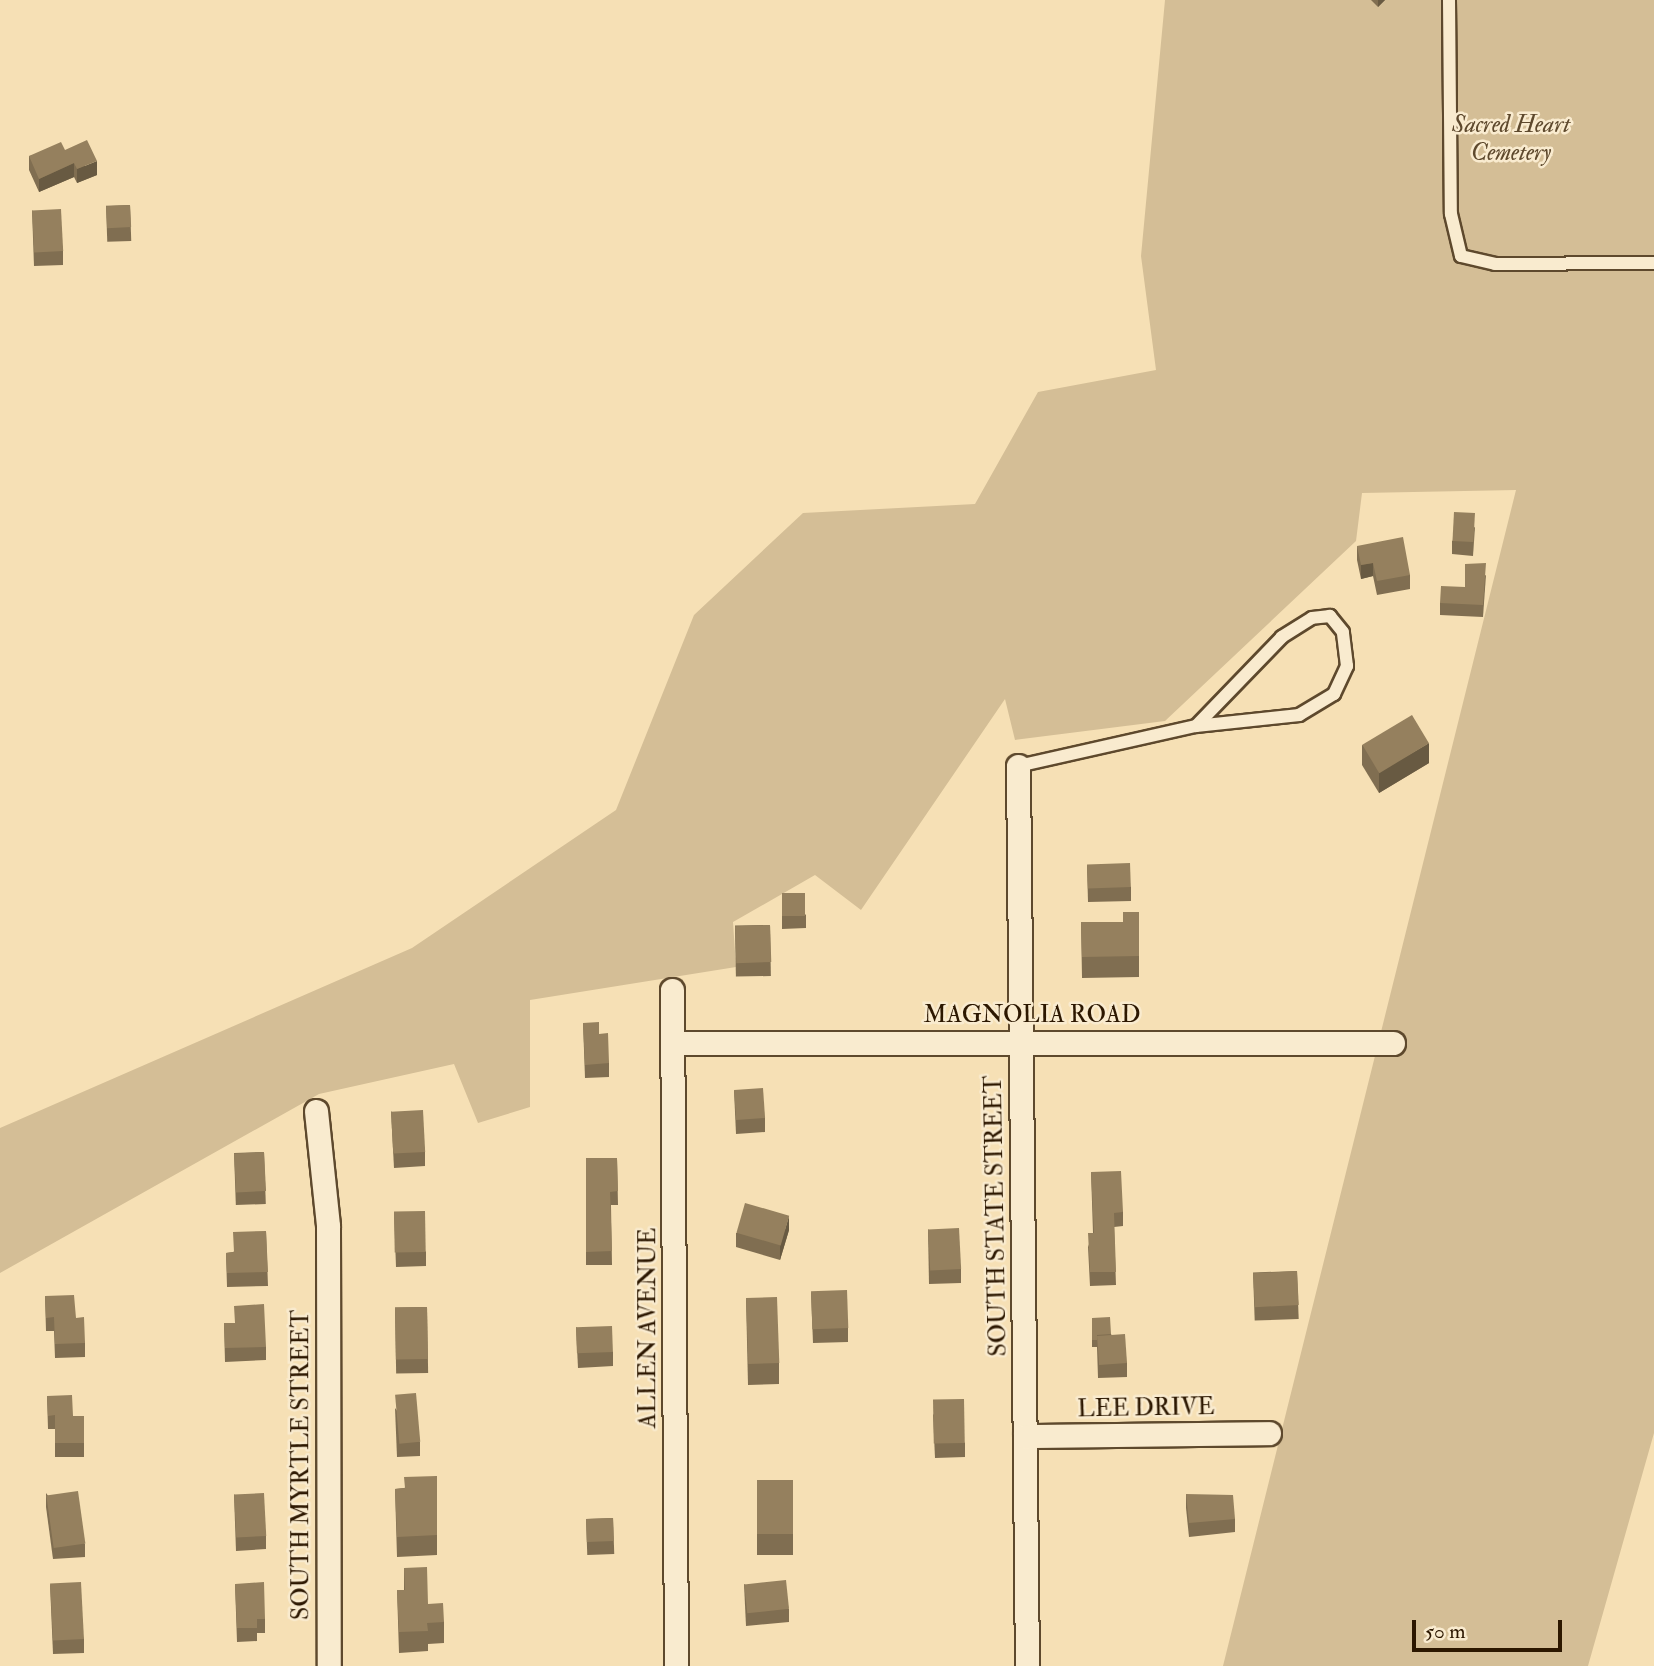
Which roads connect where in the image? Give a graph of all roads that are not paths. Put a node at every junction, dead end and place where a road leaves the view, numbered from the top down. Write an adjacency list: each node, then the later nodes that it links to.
1 (1448, 0): 2 (lane)
2 (1654, 263)
3 (1196, 726): 3 (lane); 4 (lane)
4 (1018, 766): 6 (street, SOUTH STATE STREET)
5 (671, 990): 7 (street, ALLEN AVENUE)
6 (1020, 1041): 7 (street, MAGNOLIA ROAD); 8 (street, MAGNOLIA ROAD); 11 (street, SOUTH STATE STREET)
7 (672, 1043): 13 (street, ALLEN AVENUE)
8 (1393, 1043)
9 (317, 1111): 12 (street, SOUTH MYRTLE STREET)
10 (1269, 1433): 11 (street, LEE DRIVE)
11 (1025, 1436): 14 (street, SOUTH STATE STREET)
12 (329, 1666)
13 (676, 1666)
14 (1027, 1666)

